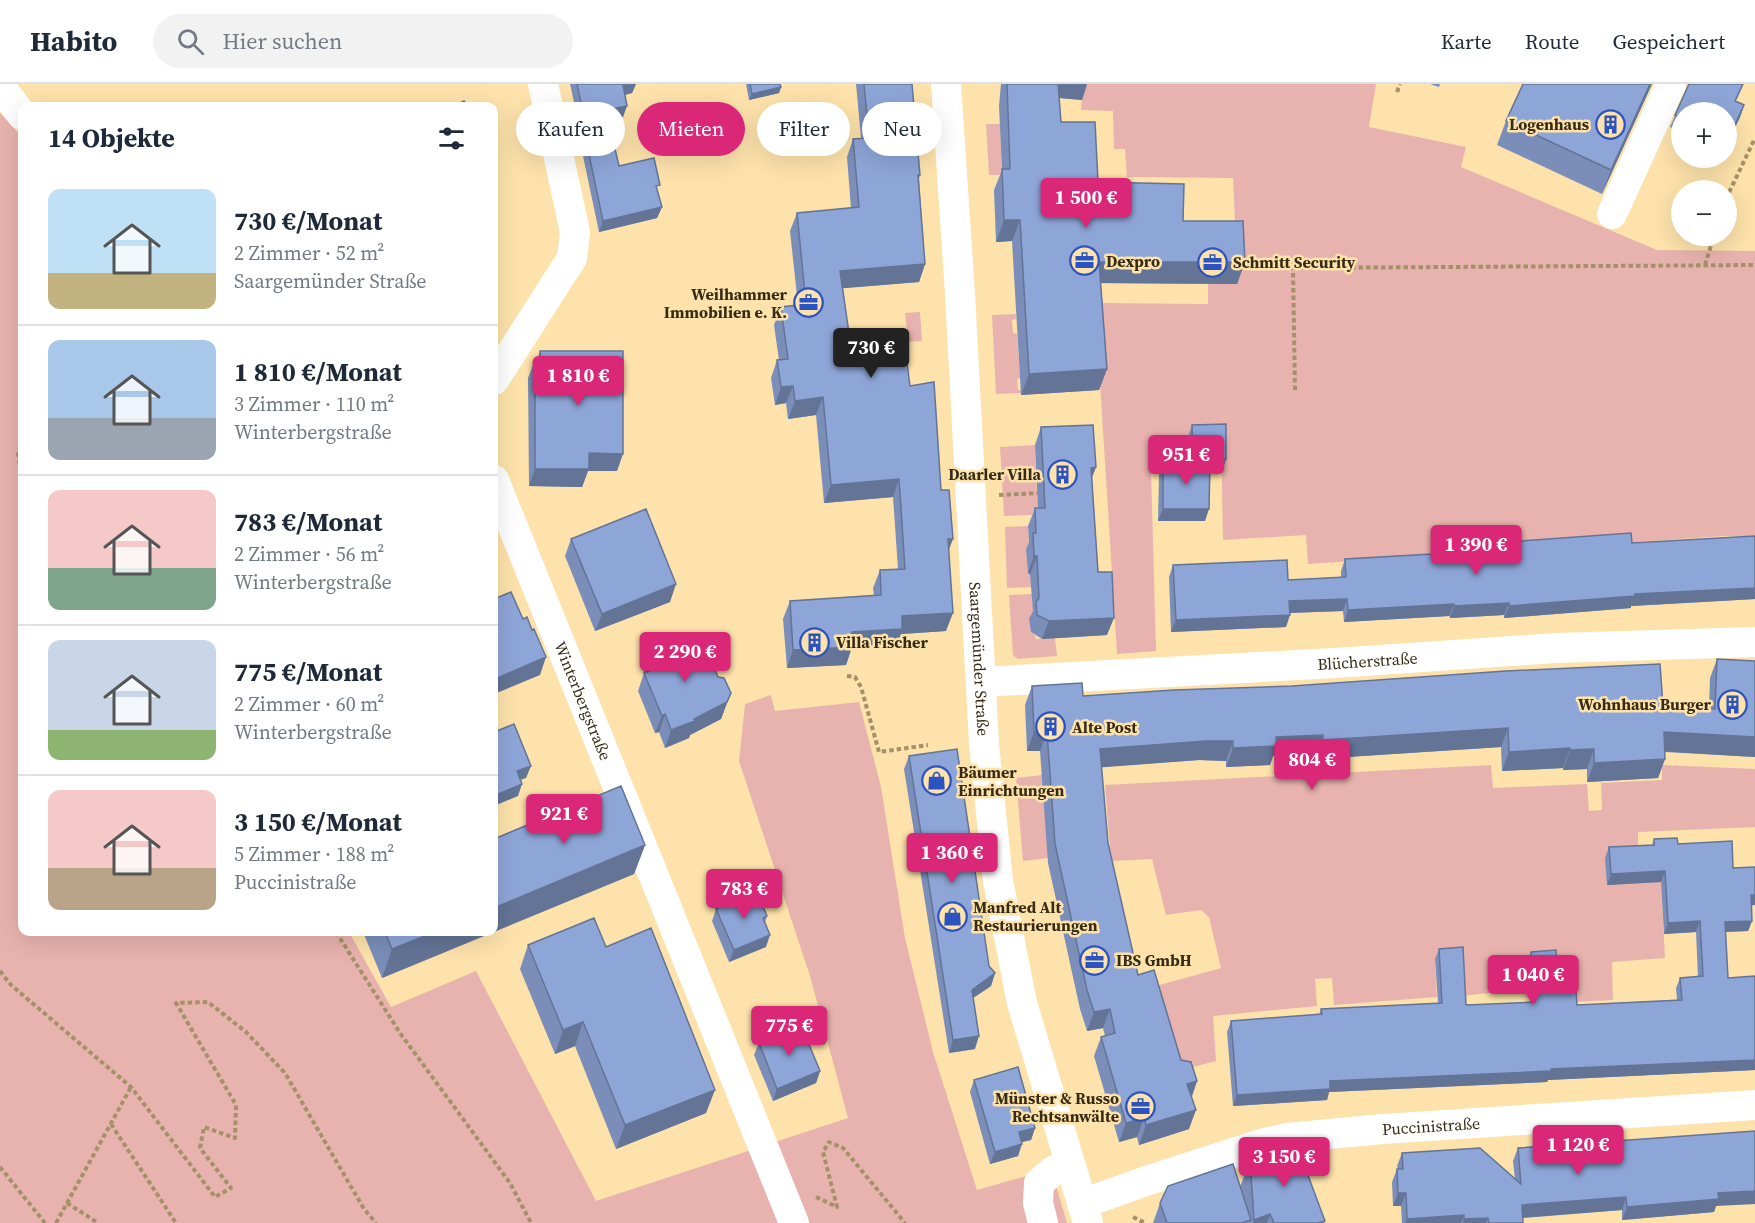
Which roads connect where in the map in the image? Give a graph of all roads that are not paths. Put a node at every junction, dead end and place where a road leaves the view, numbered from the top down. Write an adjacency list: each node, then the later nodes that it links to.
1 (543, 84): 7 (street)
2 (946, 84): 10 (street, Saargemünder Straße)
3 (1671, 84): 6 (street)
4 (0, 86): 5 (street)
5 (18, 110)
6 (1612, 214)
7 (498, 374)
8 (498, 490): 14 (street, Winterbergstraße)
9 (1755, 642): 10 (street, Blücherstraße)
10 (981, 682): 12 (street, Saargemünder Straße)
11 (1755, 1105): 13 (street, Puccinistraße)
12 (1070, 1165): 13 (street, Saargemünder Straße); 15 (street)
13 (1085, 1213)
14 (794, 1223)
15 (1043, 1223)

